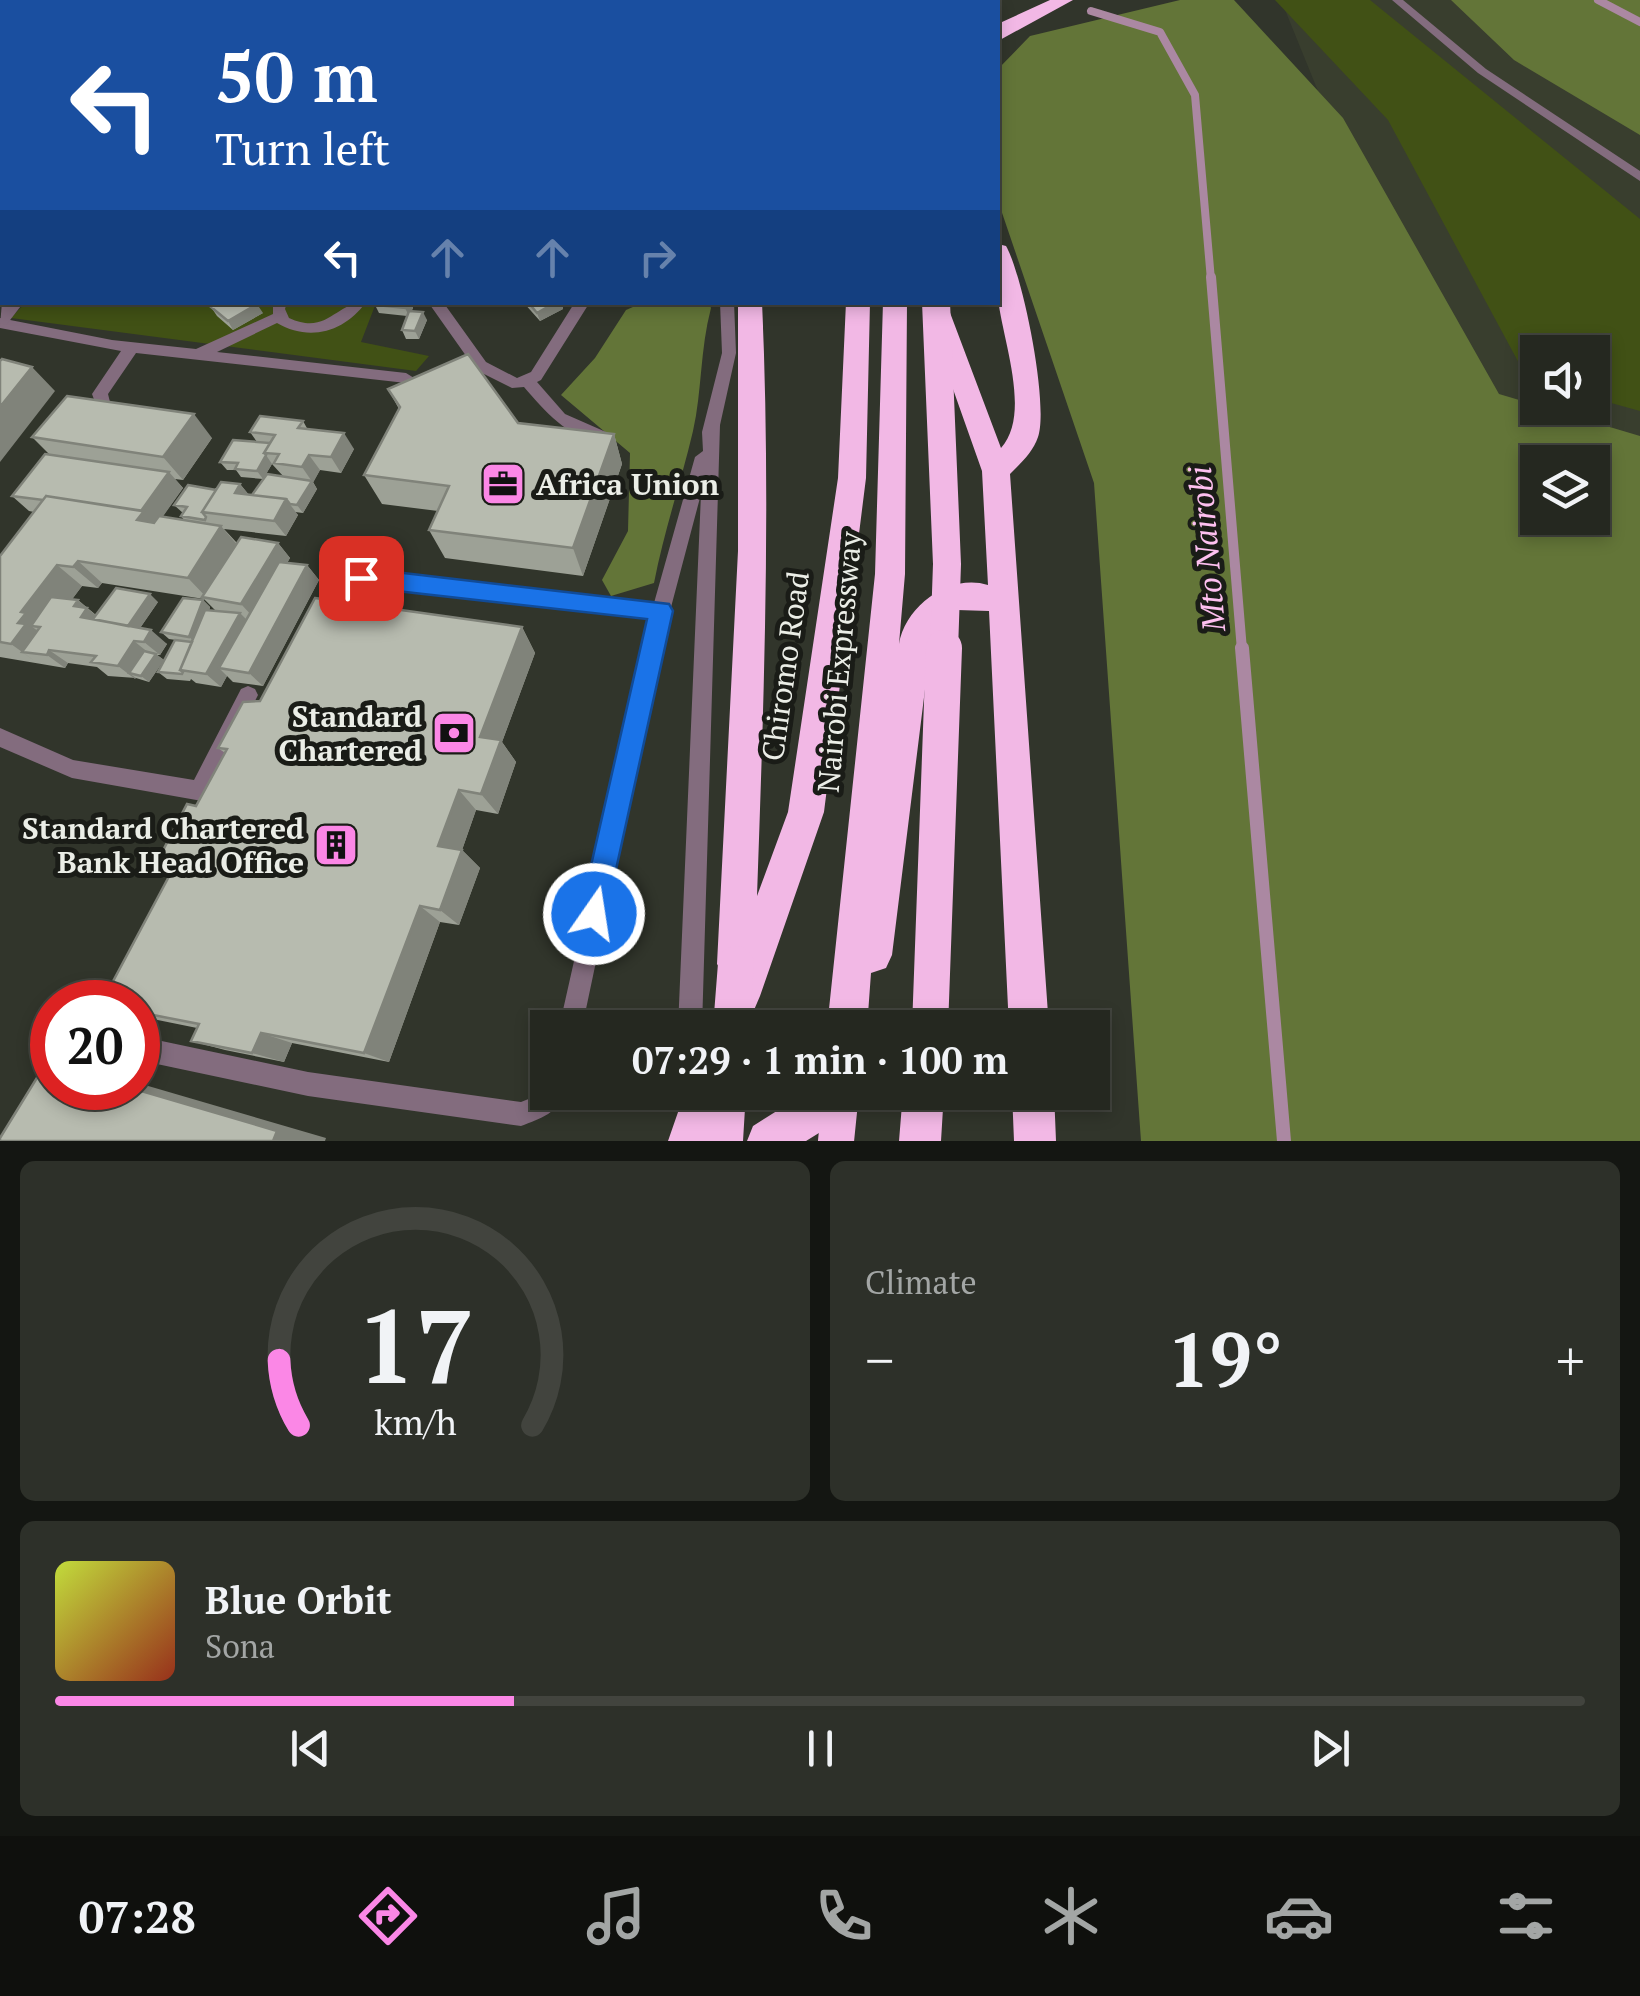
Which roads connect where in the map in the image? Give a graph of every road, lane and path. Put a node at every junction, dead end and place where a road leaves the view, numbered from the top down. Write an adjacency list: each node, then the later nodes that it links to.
1 (1064, 0): 3 (highway)
2 (1397, 0): 4 (lane)
3 (1000, 34)
4 (1640, 177)
5 (1000, 258): 24 (highway)
6 (356, 305): 15 (lane)
7 (437, 305): 20 (lane)
8 (581, 305): 20 (lane)
9 (728, 305): 22 (lane)
10 (750, 305): 34 (highway, bridge)
11 (858, 305): 35 (highway, Chiromo Road)
12 (896, 305): 36 (highway, Nairobi Expressway)
13 (935, 305): 38 (highway, bridge)
14 (936, 305): 24 (highway)
15 (280, 309): 18 (lane)
16 (0, 321): 17 (lane)
17 (132, 347): 18 (lane); 21 (lane)
18 (196, 355): 19 (lane)
19 (406, 378)
20 (528, 381): 23 (lane)
21 (128, 417)
22 (712, 425): 26 (lane); 33 (lane)
23 (600, 436)
24 (996, 472): 25 (highway)
25 (1006, 604): 37 (highway); 39 (highway)
26 (661, 611): 27 (lane); 32 (lane)
27 (306, 640)
28 (248, 695): 31 (lane)
29 (0, 737): 31 (lane)
30 (239, 760): 31 (lane)
31 (210, 798)
32 (574, 1010)
33 (691, 1010)
34 (731, 1010)
35 (736, 1010)
36 (849, 1010)
37 (866, 1010)
38 (931, 1010)
39 (1028, 1010)
40 (160, 1053): 41 (lane)
41 (531, 1110)
42 (688, 1110): 49 (lane)
43 (699, 1110): 49 (highway)
44 (725, 1110): 50 (highway)
45 (815, 1110): 51 (highway)
46 (840, 1110): 52 (highway, bridge)
47 (923, 1110): 53 (highway)
48 (1034, 1110): 54 (highway)
49 (687, 1141)
50 (722, 1141)
51 (768, 1141)
52 (836, 1141)
53 (920, 1141)
54 (1036, 1141)

